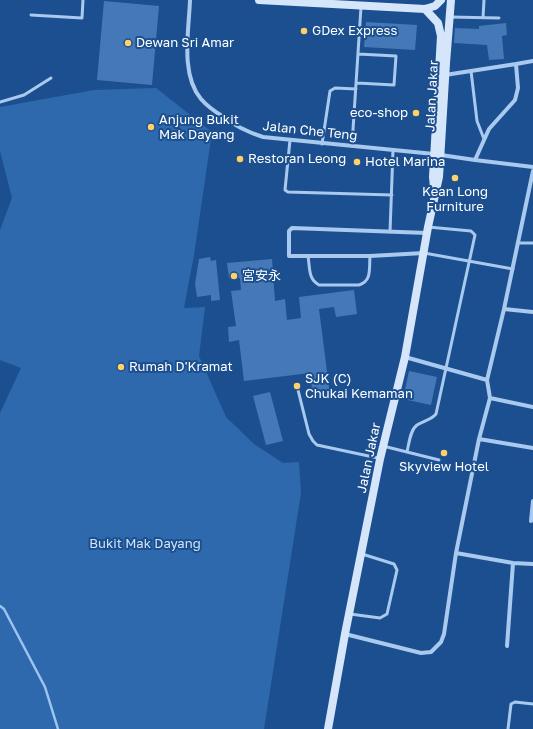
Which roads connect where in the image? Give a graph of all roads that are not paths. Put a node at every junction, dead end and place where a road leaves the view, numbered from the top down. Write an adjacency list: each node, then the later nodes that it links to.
1 (83, 0): 11 (lane)
2 (190, 0): 24 (street, Jalan Che Teng)
3 (259, 0): 7 (main road)
4 (441, 0): 10 (main road)
5 (451, 0): 12 (main road, Jalan Jakar)
6 (484, 0): 13 (lane)
7 (288, 1): 8 (main road)
8 (365, 4): 9 (main road); 15 (lane)
9 (400, 4): 10 (main road)
10 (425, 10): 29 (main road, Jalan Jakar)
11 (30, 15)
12 (450, 17): 13 (lane); 19 (main road, Jalan Jakar)
13 (483, 18): 14 (lane)
14 (499, 18)
15 (358, 54): 21 (lane); 21 (lane)
16 (533, 62): 17 (street)
17 (516, 64): 18 (street); 25 (street)
18 (471, 71): 19 (street); 25 (lane)
19 (445, 75): 29 (main road, Jalan Jakar)
20 (51, 78): 23 (lane)
21 (356, 83): 22 (lane)
22 (356, 89): 26 (lane); 27 (lane)
23 (0, 102)
24 (290, 140): 26 (street, Jalan Che Teng); 34 (lane)
25 (484, 140): 30 (street)
26 (322, 144): 27 (street, Jalan Che Teng)
27 (352, 145): 28 (street, Jalan Che Teng)
28 (394, 150): 29 (street, Jalan Che Teng); 34 (lane)
29 (438, 154): 30 (street, Jalan Che Teng); 35 (main road, Jalan Jakar)
30 (475, 160): 31 (street, Jalan Che Teng)
31 (533, 167)
32 (533, 171): 33 (street)
33 (532, 185): 37 (street)
34 (392, 195): 36 (lane)
35 (428, 230): 36 (street); 39 (main road, Jalan Jakar); 42 (lane)
36 (390, 232): 40 (street)
37 (518, 243): 38 (lane); 43 (street)
38 (533, 243)
39 (424, 254): 41 (street); 42 (lane); 46 (main road, Jalan Jakar)
40 (308, 256): 41 (street); 41 (lane)
41 (370, 256)
42 (469, 261): 43 (lane); 47 (lane)
43 (513, 269): 44 (street)
44 (504, 309): 45 (street); 48 (street)
45 (533, 312)
46 (405, 356): 47 (street); 53 (main road, Jalan Jakar)
47 (447, 368): 48 (street); 55 (lane)
48 (487, 380): 50 (street)
49 (297, 386): 56 (lane)
50 (490, 398): 51 (street); 52 (street)
51 (533, 407)
52 (479, 439): 54 (street); 60 (street)
53 (383, 446): 55 (lane); 56 (main road, Jalan Jakar)
54 (533, 448)
55 (407, 452): 57 (lane)
56 (380, 459): 61 (main road, Jalan Jakar)
57 (439, 460)
58 (533, 501): 59 (street)
59 (531, 521)
60 (456, 553): 62 (street); 65 (street)
61 (362, 554): 64 (main road, Jalan Jakar); 64 (lane)
62 (513, 563): 63 (street); 66 (street)
63 (533, 564)
64 (350, 614): 65 (main road, Jalan Jakar)
65 (346, 634): 68 (main road, Jalan Jakar)
66 (507, 646)
67 (533, 704): 69 (lane)
68 (328, 729)
69 (508, 729)

